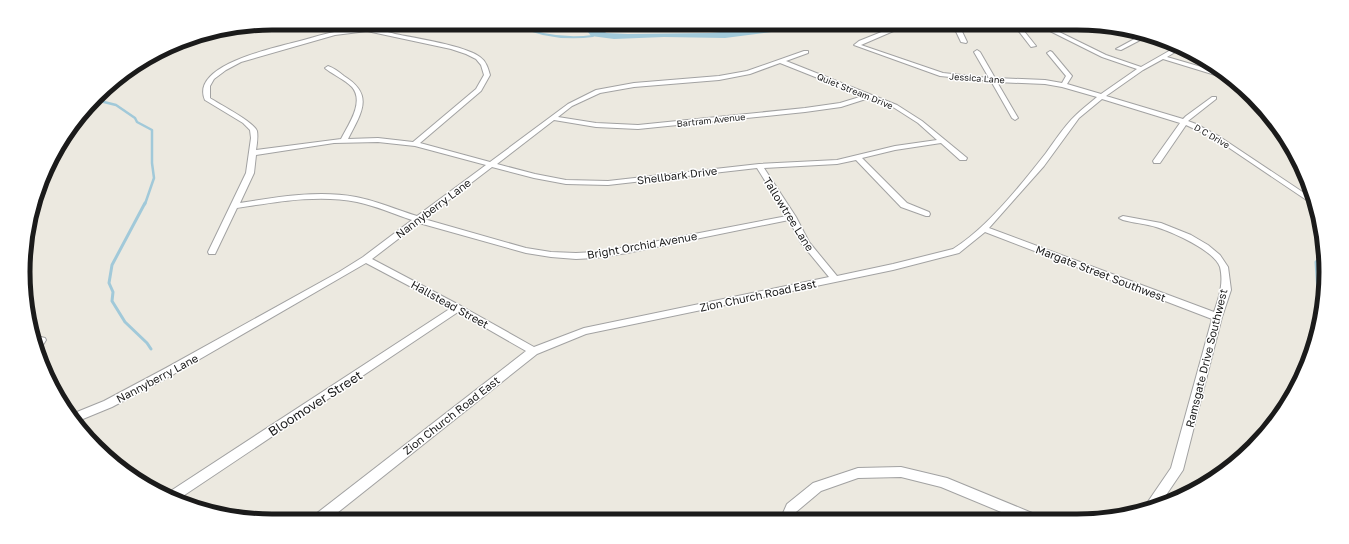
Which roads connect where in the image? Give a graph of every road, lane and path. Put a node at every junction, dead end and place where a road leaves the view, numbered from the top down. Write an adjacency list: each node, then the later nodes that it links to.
1 (350, 30): 31 (street)
2 (378, 30): 30 (street)
3 (891, 30): 20 (street, Jessica Lane)
4 (959, 30): 8 (street)
5 (1021, 30): 9 (street)
6 (1055, 30): 18 (street)
7 (1140, 38): 10 (street)
8 (964, 42)
9 (1033, 46)
10 (1119, 49)
11 (1174, 50): 15 (street, Zion Church Road East)
12 (806, 52): 16 (street, Nannyberry Lane)
13 (977, 52): 20 (street)
14 (1050, 53): 21 (street)
15 (1162, 57): 18 (street, Zion Church Road East); 19 (street)
16 (780, 61): 22 (street, Quiet Stream Drive); 25 (street, Nannyberry Lane)
17 (328, 68): 28 (street)
18 (1141, 69): 23 (street, Zion Church Road East)
19 (1214, 73)
20 (994, 80): 21 (street, Jessica Lane); 26 (street)
21 (1063, 85): 23 (street, Jessica Lane)
22 (869, 96): 25 (street, Bartram Avenue); 29 (street, Quiet Stream Drive)
23 (1101, 96): 27 (street, D C Drive); 43 (street, Zion Church Road East)
24 (1214, 98): 27 (street)
25 (553, 118): 35 (street, Nannyberry Lane)
26 (1015, 118)
27 (1184, 122): 34 (street); 37 (street, D C Drive)
28 (343, 141): 30 (street, Shellbark Drive); 31 (street, Shellbark Drive)
29 (942, 141): 32 (street, Shellbark Drive); 33 (street, Quiet Stream Drive)
30 (415, 144): 35 (street, Shellbark Drive)
31 (252, 154): 38 (street)
32 (857, 157): 36 (street, Shellbark Drive); 39 (street)
33 (963, 158)
34 (1157, 161)
35 (490, 165): 36 (street, Shellbark Drive); 42 (street, Nannyberry Lane)
36 (759, 166): 40 (street, Tallowtree Lane)
37 (1308, 200)
38 (235, 206): 42 (street, Bright Orchid Avenue); 44 (street)
39 (926, 214)
40 (792, 218): 42 (street, Bright Orchid Avenue); 46 (street, Tallowtree Lane)
41 (1123, 218): 48 (street, Ramsgate Drive Southwest)
42 (418, 220): 45 (street, Nannyberry Lane)
43 (984, 229): 46 (street, Zion Church Road East); 48 (street, Margate Street Southwest)
44 (212, 252)
45 (366, 259): 47 (street, Hallstead Street); 50 (street, Nannyberry Lane)
46 (835, 279): 49 (street, Zion Church Road East)
47 (458, 308): 49 (street, Hallstead Street); 51 (street, Bloomover Street)
48 (1217, 317): 52 (street, Ramsgate Drive Southwest)
49 (533, 351): 53 (street, Zion Church Road East)
50 (78, 417)
51 (175, 494)
52 (1154, 501)
53 (325, 514)
54 (788, 514): 55 (street)
55 (1020, 514)

